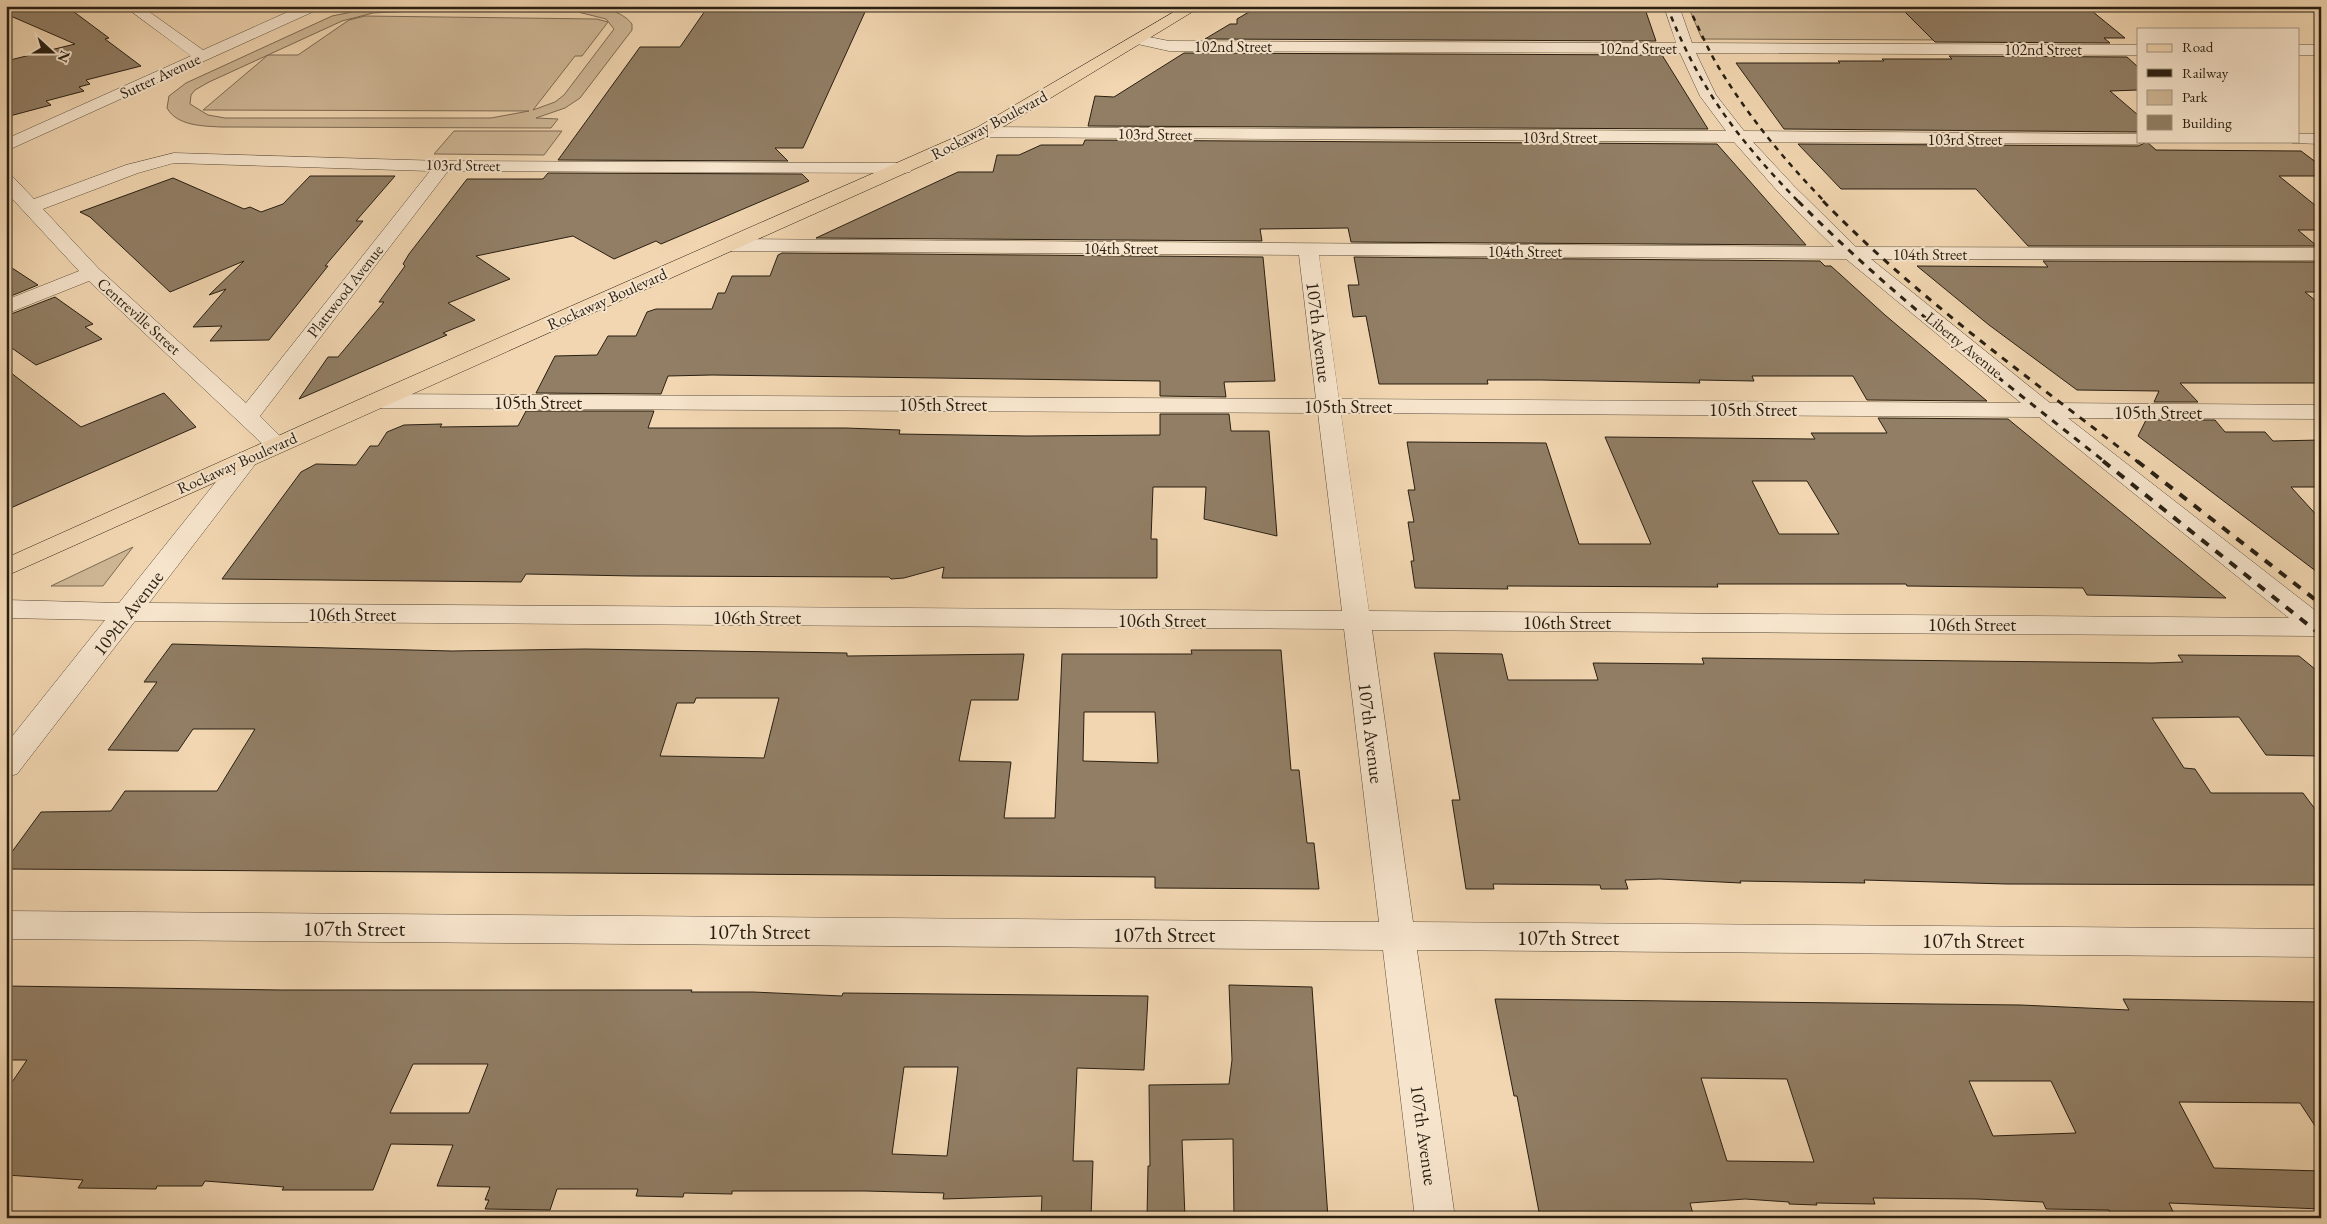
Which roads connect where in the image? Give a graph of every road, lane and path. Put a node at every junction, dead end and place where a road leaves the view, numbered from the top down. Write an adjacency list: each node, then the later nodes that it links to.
1 (131, 6): 10 (street)
2 (314, 6): 10 (street, Sutter Avenue)
3 (1195, 6): 5 (main road, Rockaway Boulevard)
4 (1671, 6): 6 (street, Liberty Avenue)
5 (1139, 40): 6 (street, 102nd Street); 11 (main road, Rockaway Boulevard)
6 (1686, 48): 7 (street, 102nd Street); 12 (street, Liberty Avenue)
7 (2137, 50)
8 (2300, 50): 9 (street)
9 (2321, 50)
10 (202, 57): 16 (street, Sutter Avenue)
11 (982, 132): 12 (street, 103rd Street); 18 (main road, Rockaway Boulevard)
12 (1740, 138): 13 (street, 103rd Street); 23 (street, Liberty Avenue)
13 (2137, 139)
14 (2300, 139): 15 (street)
15 (2321, 139)
16 (6, 146)
17 (442, 166): 18 (street, 103rd Street); 20 (street, 103rd Street); 27 (street, Plattwood Avenue)
18 (904, 168): 21 (main road, Rockaway Boulevard)
19 (6, 181): 20 (street, Centreville Street)
20 (30, 207): 25 (street, Centreville Street)
21 (730, 245): 22 (street, 104th Street); 29 (main road, Rockaway Boulevard)
22 (1308, 249): 23 (street, 104th Street); 30 (street, 107th Avenue)
23 (1851, 253): 24 (street, 104th Street); 31 (street, Liberty Avenue)
24 (2321, 254)
25 (92, 273): 26 (street); 28 (street, Centreville Street)
26 (6, 308)
27 (272, 384): 28 (street); 33 (street, Plattwood Avenue)
28 (224, 394): 33 (street, Centreville Street)
29 (375, 401): 30 (street, 105th Street); 34 (main road, Rockaway Boulevard)
30 (1329, 406): 31 (street, 105th Street); 39 (street, 107th Avenue)
31 (2045, 411): 32 (street, 105th Street); 40 (street, Liberty Avenue)
32 (2321, 412)
33 (247, 417): 34 (street, Centreville Street)
34 (277, 445): 35 (main road, Rockaway Boulevard)
35 (248, 458): 36 (main road, Rockaway Boulevard); 38 (street, 109th Avenue)
36 (6, 568)
37 (6, 609): 38 (street, 106th Street)
38 (129, 612): 39 (street, 106th Street); 41 (street, 109th Avenue)
39 (1358, 622): 40 (street, 106th Street); 43 (street, 107th Avenue)
40 (2319, 628)
41 (6, 766)
42 (6, 925): 43 (street, 107th Street)
43 (1397, 936): 44 (street, 107th Street); 45 (street, 107th Avenue)
44 (2321, 943)
45 (1435, 1218)

